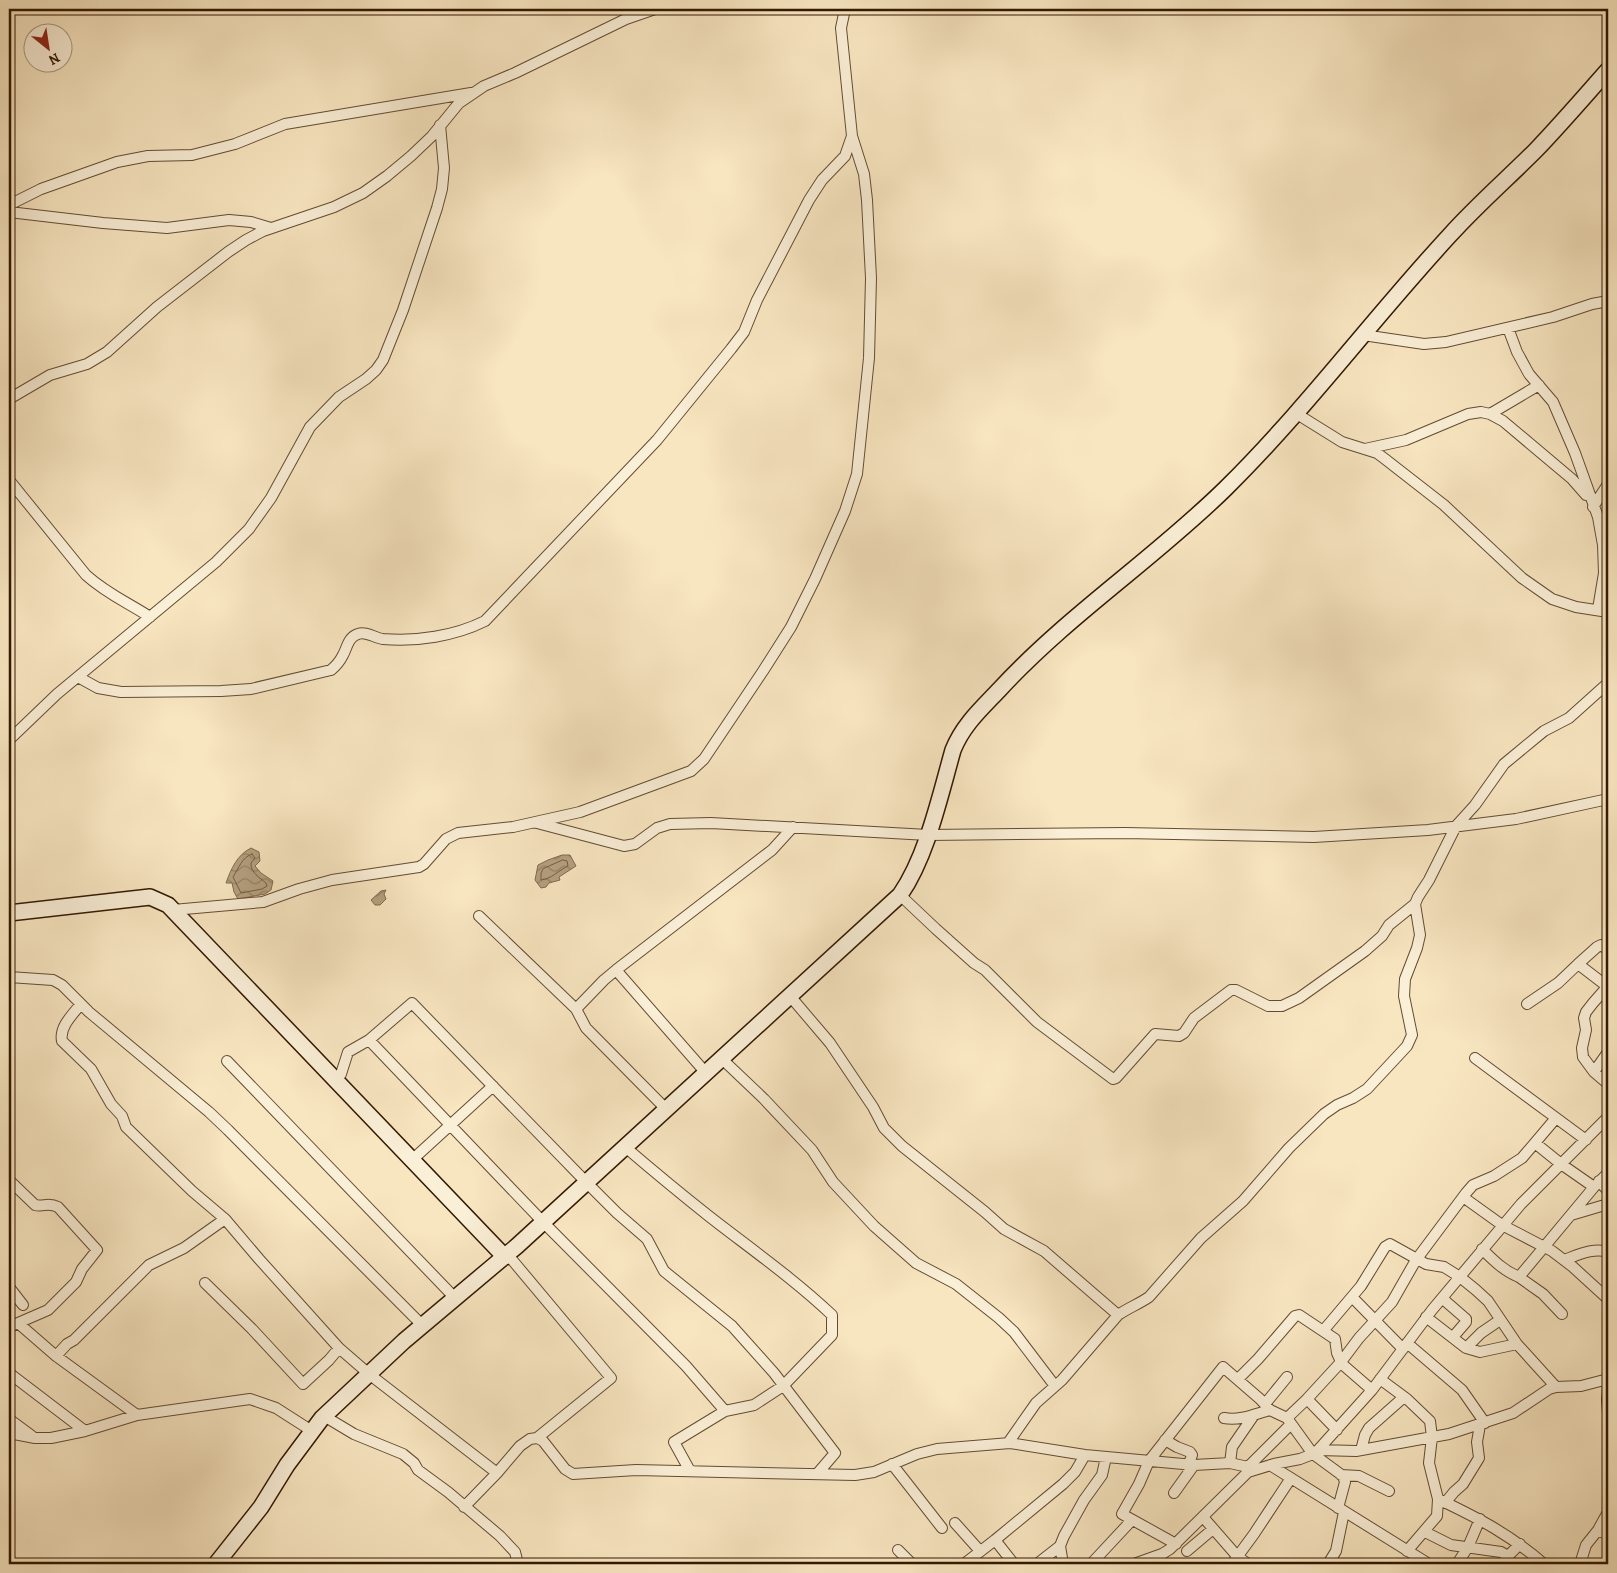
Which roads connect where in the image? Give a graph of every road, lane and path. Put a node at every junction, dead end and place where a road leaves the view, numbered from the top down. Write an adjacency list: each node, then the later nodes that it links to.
1 (655, 9): 4 (street)
2 (845, 9): 6 (street)
3 (1608, 70): 12 (street)
4 (474, 93): 5 (street); 7 (street)
5 (440, 125): 9 (street); 22 (street)
6 (852, 136): 23 (street); 27 (street)
7 (9, 205)
8 (9, 212): 9 (street)
9 (271, 228): 14 (street)
10 (1608, 301): 11 (street)
11 (1508, 328): 12 (street); 13 (street)
12 (1363, 335): 15 (street)
13 (1538, 385): 16 (street); 20 (street)
14 (9, 399)
15 (1297, 414): 17 (street); 30 (street)
16 (1490, 414): 17 (street); 20 (street)
17 (1363, 449): 21 (street)
18 (9, 480): 22 (street)
19 (1608, 484): 20 (street)
20 (1593, 507): 21 (street)
21 (1603, 610)
22 (150, 616): 23 (street)
23 (78, 677): 25 (street)
24 (1608, 683): 28 (street)
25 (9, 740)
26 (1608, 799): 28 (street)
27 (536, 822): 29 (street); 33 (street)
28 (1456, 826): 30 (street); 32 (street)
29 (793, 827): 30 (street); 38 (street)
30 (928, 835): 31 (street)
31 (900, 895): 32 (street); 41 (street)
32 (1415, 904): 91 (street)
33 (173, 910): 34 (street); 52 (street)
34 (11, 915)
35 (479, 916): 44 (street)
36 (1608, 950): 37 (street)
37 (1578, 964): 40 (street); 43 (street)
38 (616, 970): 44 (street); 51 (street)
39 (9, 976): 42 (street)
40 (1608, 987): 50 (street)
41 (790, 996): 48 (street); 91 (street)
42 (81, 1004): 72 (street); 96 (street)
43 (1527, 1004)
44 (576, 1009): 55 (street)
45 (369, 1040): 52 (street); 54 (street); 58 (street)
46 (1608, 1052): 50 (street)
47 (1475, 1058): 57 (street)
48 (722, 1059): 51 (street); 113 (street)
49 (227, 1061): 86 (street)
50 (1594, 1072): 53 (street)
51 (706, 1073): 55 (street)
52 (336, 1080): 62 (street)
53 (1608, 1084)
54 (493, 1086): 58 (street); 66 (street)
55 (666, 1109): 61 (street)
56 (1608, 1117): 59 (street)
57 (1556, 1118): 59 (street); 60 (street)
58 (450, 1125): 62 (street); 73 (street)
59 (1586, 1140): 63 (street)
60 (1535, 1143): 63 (street); 69 (street)
61 (624, 1146): 66 (street); 112 (street)
62 (412, 1160): 78 (street)
63 (1561, 1164): 67 (street); 74 (street)
64 (1608, 1173): 67 (street)
65 (9, 1180): 95 (street)
66 (587, 1183): 73 (street); 112 (street)
67 (1596, 1184): 68 (street); 71 (street)
68 (1608, 1190)
69 (1463, 1197): 74 (street); 79 (street)
70 (1608, 1204): 71 (street)
71 (1571, 1215): 75 (street)
72 (224, 1219): 101 (street); 103 (street)
73 (543, 1222): 78 (street); 119 (street)
74 (1502, 1225): 75 (street); 76 (street)
75 (1544, 1247): 80 (street); 81 (street)
76 (1482, 1249): 81 (street); 82 (street)
77 (1608, 1252): 80 (street)
78 (506, 1256): 86 (street); 134 (street)
79 (1416, 1260): 82 (street); 85 (street); 93 (street)
80 (1564, 1260): 88 (street)
81 (1519, 1276): 90 (street)
82 (1460, 1277): 87 (street); 94 (street)
83 (205, 1283): 101 (street)
84 (9, 1287): 89 (street)
85 (1352, 1297): 93 (street); 97 (street)
86 (455, 1298): 96 (street)
87 (1443, 1299): 92 (street); 98 (street)
88 (1608, 1299)
89 (23, 1306)
90 (1562, 1314)
91 (1118, 1315): 113 (street)
92 (1426, 1317): 98 (street); 100 (street)
93 (1376, 1320): 100 (street); 104 (street)
94 (1500, 1320): 99 (street); 102 (street)
95 (13, 1325): 103 (street)
96 (423, 1326): 106 (street)
97 (1324, 1331): 104 (street); 108 (street)
98 (1453, 1337): 102 (street)
99 (1517, 1344): 102 (street); 114 (street)
100 (1405, 1346): 109 (street); 127 (street)
101 (339, 1348): 106 (street)
102 (1466, 1348)
103 (56, 1356): 122 (street)
104 (1341, 1362): 115 (street); 117 (street)
105 (9, 1373): 129 (street)
106 (370, 1374): 123 (street); 148 (street)
107 (1286, 1377): 118 (street)
108 (1238, 1379): 118 (street); 135 (street)
109 (1380, 1379): 115 (street); 116 (street)
110 (1608, 1379): 114 (street)
111 (1608, 1385): 120 (street)
112 (783, 1386): 119 (street); 149 (street)
113 (1055, 1386): 136 (street)
114 (1556, 1387): 127 (street)
115 (1372, 1390): 128 (street)
116 (1404, 1397): 132 (street); 137 (street)
117 (1307, 1399): 126 (street); 128 (street)
118 (1267, 1407): 121 (street); 126 (street)
119 (725, 1411): 147 (street)
120 (1608, 1414)
121 (1254, 1415): 124 (street); 142 (street)
122 (137, 1416): 129 (street); 130 (street)
123 (324, 1416): 130 (street); 155 (street)
124 (1224, 1418)
125 (9, 1419): 133 (street)
126 (1289, 1421): 138 (street); 146 (street)
127 (1482, 1424): 132 (street); 154 (street)
128 (1337, 1430): 138 (street)
129 (85, 1431): 133 (street)
130 (312, 1431): 178 (street)
131 (9, 1433): 133 (street)
132 (1432, 1437): 137 (street); 154 (street)
133 (35, 1438)
134 (536, 1438): 147 (street); 148 (street)
135 (1165, 1440): 141 (street); 144 (street)
136 (1008, 1444): 139 (street); 143 (street)
137 (1361, 1450): 138 (street)
138 (1316, 1452): 145 (street); 150 (street)
139 (1085, 1455): 140 (street); 167 (street)
140 (1106, 1457): 141 (street); 170 (street)
141 (1149, 1461): 144 (street); 160 (street)
142 (1230, 1463): 144 (street); 146 (street)
143 (892, 1464): 149 (street); 162 (street)
144 (1191, 1464): 153 (street)
145 (1270, 1465): 146 (street); 151 (street)
146 (1250, 1468): 158 (street)
147 (690, 1471): 149 (street)
148 (497, 1473): 155 (street)
149 (817, 1474)
150 (1342, 1475): 152 (street); 156 (street)
151 (1291, 1478): 156 (street); 176 (street)
152 (1389, 1491)
153 (1174, 1494)
154 (1442, 1501): 159 (street); 165 (street)
155 (464, 1507): 179 (street)
156 (1341, 1510): 175 (street); 188 (street)
157 (1608, 1512): 164 (street)
158 (1202, 1517): 163 (street); 168 (street)
159 (1480, 1519): 169 (street); 171 (street)
160 (1132, 1520): 168 (street); 185 (street)
161 (955, 1523): 173 (street)
162 (942, 1528)
163 (1213, 1528): 174 (street); 176 (street)
164 (1598, 1530): 166 (street); 192 (street)
165 (1425, 1532): 171 (street); 175 (street)
166 (1608, 1535)
167 (995, 1540): 173 (street); 182 (street)
168 (1176, 1544): 186 (street)
169 (1520, 1544): 177 (street); 191 (street)
170 (1060, 1546): 183 (street); 184 (street)
171 (1468, 1547): 177 (street); 190 (street)
172 (898, 1550): 180 (street)
173 (980, 1551): 181 (street)
174 (1187, 1551)
175 (1407, 1551): 189 (street)
176 (1234, 1560): 187 (street)
177 (1506, 1560)
178 (216, 1564)
179 (518, 1564)
180 (912, 1564)
181 (964, 1564)
182 (1014, 1564)
183 (1037, 1564)
184 (1063, 1564)
185 (1091, 1564)
186 (1134, 1564)
187 (1248, 1564)
188 (1328, 1564)
189 (1429, 1564)
190 (1457, 1564)
191 (1544, 1564)
192 (1580, 1564)

